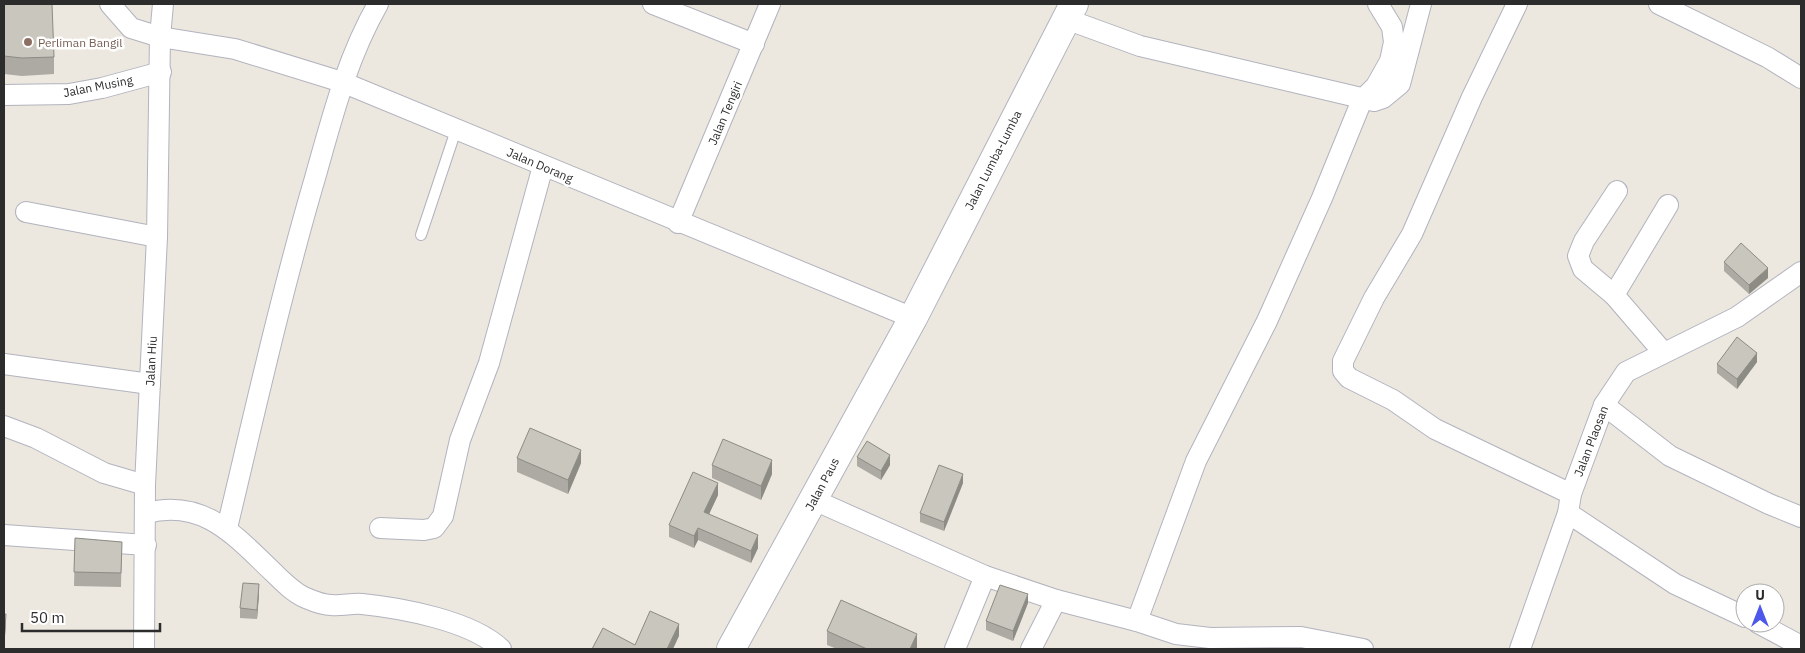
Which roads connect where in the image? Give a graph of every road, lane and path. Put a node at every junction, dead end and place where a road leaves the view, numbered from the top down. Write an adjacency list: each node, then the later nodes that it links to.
1 (110, 4): 11 (street, Jalan Dorang)
2 (378, 4): 15 (street)
3 (653, 4): 12 (street)
4 (770, 4): 12 (street, Jalan Tengiri)
5 (1378, 4): 17 (street)
6 (1421, 4): 17 (street)
7 (1517, 4): 36 (street)
8 (1659, 4): 14 (street)
9 (163, 9): 11 (street, Jalan Hiu)
10 (1070, 12): 17 (street); 28 (main road, Jalan Lumba-Lumba)
11 (160, 37): 13 (street, Jalan Hiu); 15 (street, Jalan Dorang)
12 (754, 44): 23 (street, Jalan Tengiri)
13 (161, 72): 16 (street, Jalan Musing); 25 (street, Jalan Hiu)
14 (1801, 78)
15 (342, 82): 18 (street, Jalan Dorang); 39 (street)
16 (4, 95)
17 (1362, 100): 46 (street)
18 (456, 130): 19 (street, Jalan Dorang); 24 (lane)
19 (543, 166): 23 (street, Jalan Dorang); 40 (street)
20 (1617, 191): 27 (street)
21 (1668, 205): 27 (street)
22 (26, 212): 25 (street)
23 (678, 223): 28 (street, Jalan Dorang)
24 (421, 235)
25 (157, 237): 31 (street, Jalan Hiu)
26 (1801, 272): 29 (street, Jalan Plaosan)
27 (1614, 295): 29 (street)
28 (913, 318): 35 (main road, Jalan Paus)
29 (1664, 352): 32 (street, Jalan Plaosan)
30 (4, 364): 31 (street)
31 (150, 384): 34 (street, Jalan Hiu)
32 (1604, 405): 36 (street, Jalan Plaosan); 38 (street)
33 (4, 426): 34 (street)
34 (145, 485): 37 (street, Jalan Hiu)
35 (814, 500): 43 (street); 53 (main road, Jalan Paus)
36 (1569, 503): 45 (street); 57 (street, Jalan Plaosan)
37 (146, 514): 39 (street); 42 (street, Jalan Hiu)
38 (1801, 517)
39 (226, 528): 52 (street)
40 (380, 528)
41 (4, 535): 42 (street)
42 (146, 545): 51 (street, Jalan Hiu)
43 (985, 576): 44 (street); 54 (street)
44 (1056, 600): 46 (street); 55 (street)
45 (1735, 612)
46 (1137, 621): 48 (street)
47 (1777, 633): 50 (street)
48 (1173, 642): 49 (street)
49 (1211, 644): 56 (street)
50 (1801, 646)
51 (144, 649)
52 (501, 649)
53 (731, 649)
54 (955, 649)
55 (1031, 649)
56 (1363, 649)
57 (1520, 649)

